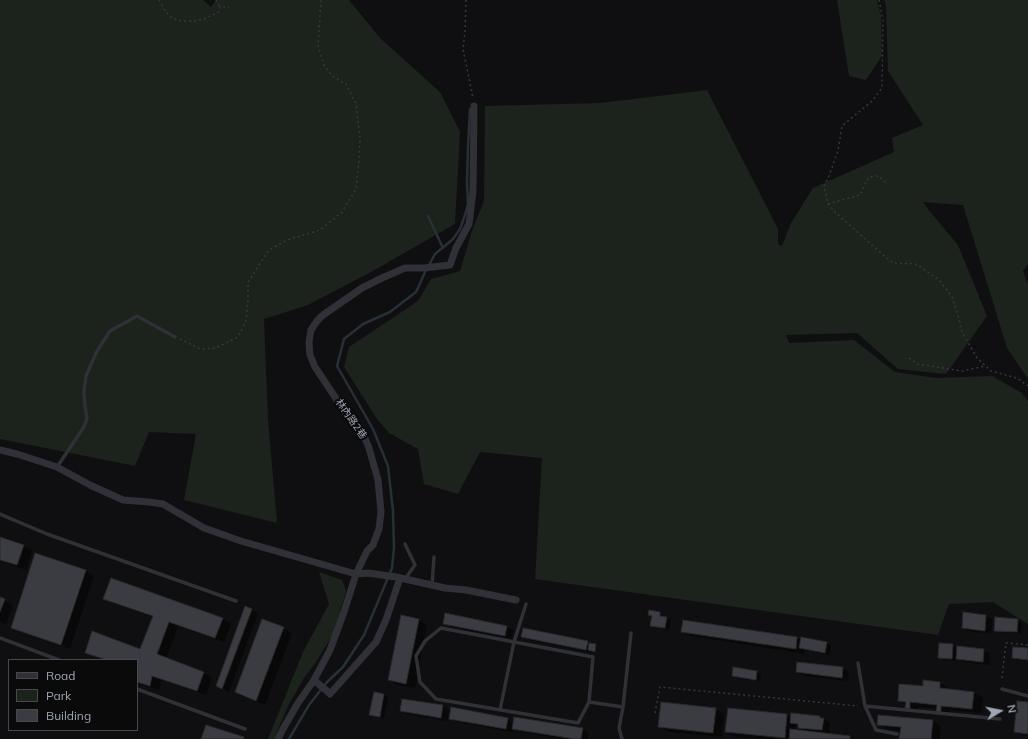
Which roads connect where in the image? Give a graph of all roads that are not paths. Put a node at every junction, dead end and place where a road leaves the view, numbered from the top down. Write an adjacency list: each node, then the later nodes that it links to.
1 (474, 106): 8 (street, 林內路2巷)
2 (175, 337): 4 (lane)
3 (0, 450): 4 (street)
4 (57, 467): 8 (street)
5 (0, 514): 12 (lane)
6 (405, 544): 9 (lane)
7 (434, 557): 10 (lane)
8 (356, 574): 9 (street); 19 (street, 林內路2巷)
9 (400, 578): 10 (street); 19 (street)
10 (432, 585): 11 (street)
11 (516, 600)
12 (236, 601)
13 (526, 604): 16 (lane)
14 (631, 633): 25 (lane)
15 (0, 638): 17 (lane)
16 (514, 642): 23 (lane); 26 (lane); 26 (lane)
17 (56, 659)
18 (858, 663): 24 (lane)
19 (314, 680): 30 (street, 林內路2巷)
20 (138, 689): 28 (lane)
21 (1002, 689): 22 (lane)
22 (1028, 696)
23 (589, 702): 25 (lane); 26 (lane)
24 (865, 706): 27 (lane); 29 (lane)
25 (623, 707): 31 (lane)
26 (500, 710)
27 (1000, 719)
28 (245, 729)
29 (896, 734)
30 (278, 739)
31 (622, 739)

